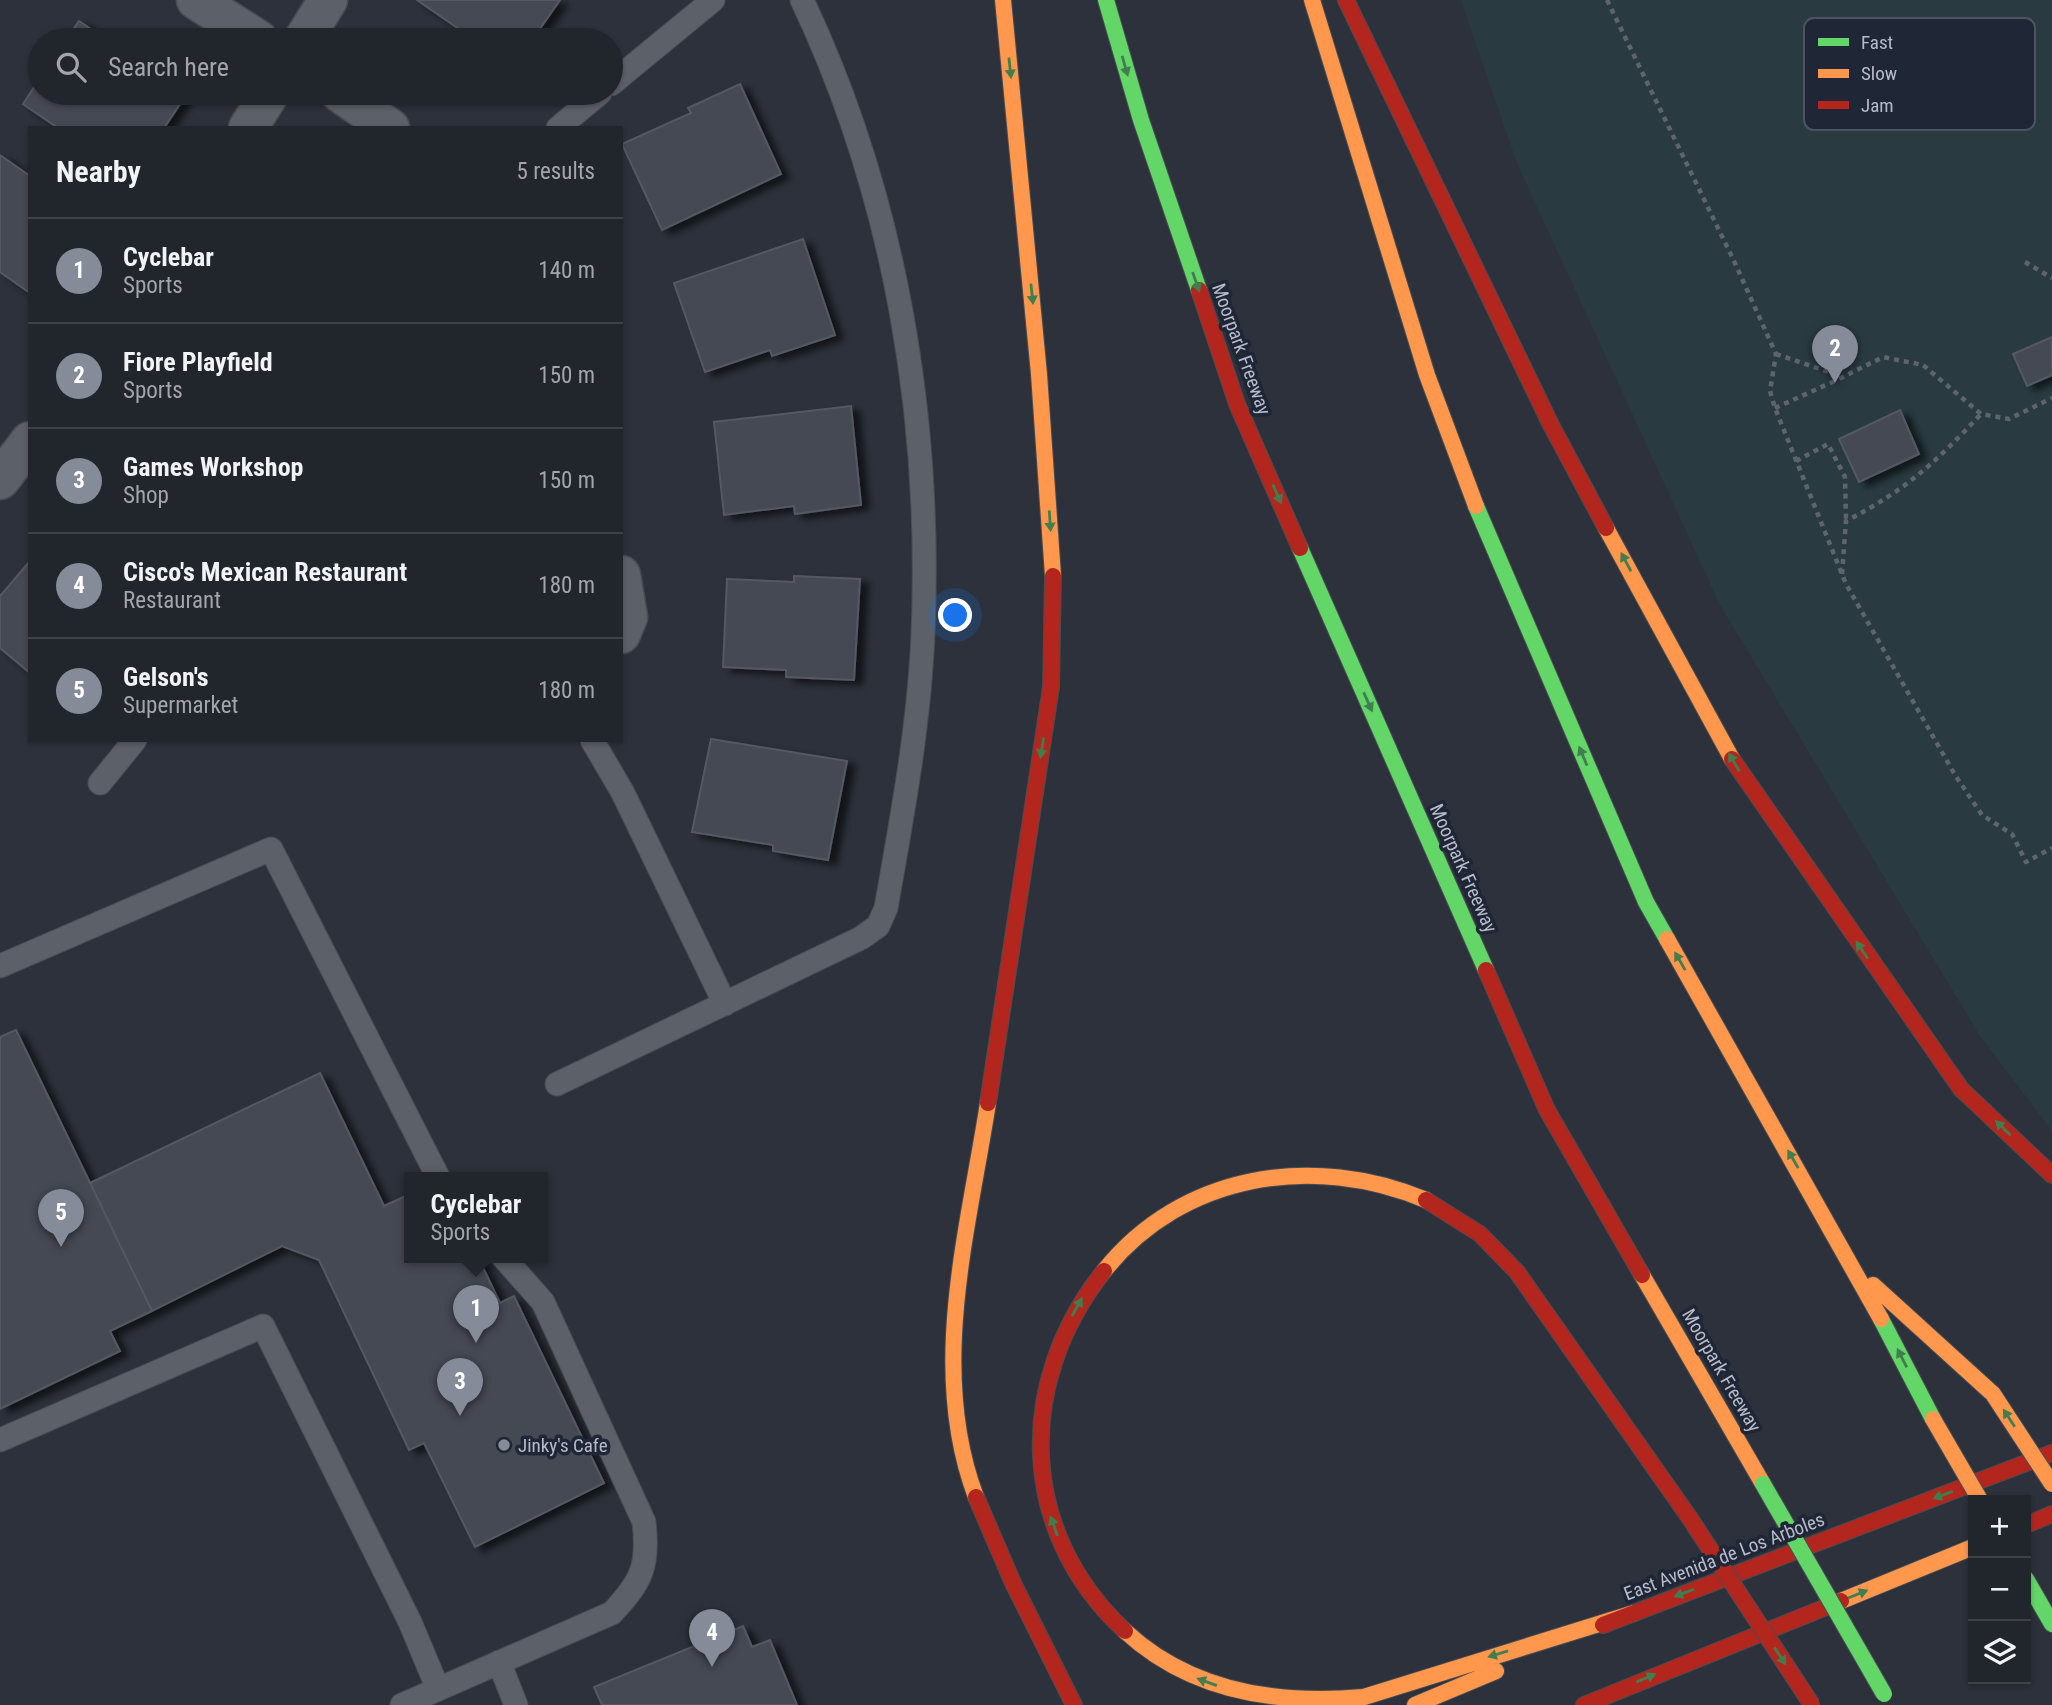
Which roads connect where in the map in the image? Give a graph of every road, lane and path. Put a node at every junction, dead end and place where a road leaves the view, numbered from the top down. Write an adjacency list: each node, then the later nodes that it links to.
1 (196, 0): 10 (street)
2 (328, 0): 11 (street)
3 (713, 0): 12 (lane)
4 (802, 0): 38 (lane)
5 (1003, 0): 59 (main road, one-way to 59)
6 (1106, 0): 56 (main road, Moorpark Freeway, one-way to 56, bridge)
7 (1312, 0): 43 (main road, one-way to 7)
8 (1346, 0): 41 (main road, one-way to 8)
9 (1607, 0): 21 (path)
10 (240, 28)
11 (310, 28)
12 (623, 74)
13 (262, 105): 16 (street)
14 (357, 105): 17 (street)
15 (586, 105): 18 (lane)
16 (249, 126)
17 (387, 126)
18 (560, 126)
19 (2025, 262): 20 (path)
20 (2052, 278)
21 (1776, 354): 22 (path); 24 (path)
22 (1837, 380): 24 (path); 25 (path)
23 (2052, 398): 25 (path)
24 (1775, 408): 27 (path)
25 (1981, 414): 29 (path)
26 (28, 444): 28 (street)
27 (1796, 461): 29 (path); 30 (path)
28 (0, 480)
29 (1846, 521): 30 (path)
30 (1842, 574): 36 (path)
31 (623, 587): 32 (street)
32 (623, 629)
33 (133, 742): 35 (lane)
34 (593, 742): 38 (lane)
35 (100, 783)
36 (2052, 848)
37 (0, 966): 40 (lane)
38 (725, 1003): 39 (lane)
39 (557, 1084)
40 (435, 1172)
41 (2052, 1175)
42 (508, 1263): 54 (lane)
43 (1855, 1268): 46 (main road, one-way to 43, bridge); 47 (main road, one-way to 43, bridge)
44 (0, 1440): 55 (lane)
45 (2052, 1453): 52 (main road, East Avenida de Los Arboles, one-way to 52)
46 (2052, 1484)
47 (1977, 1495)
48 (2052, 1514): 49 (main road)
49 (2031, 1523)
50 (1968, 1549): 61 (main road, one-way to 50)
51 (2031, 1588): 53 (main road)
52 (1634, 1612): 60 (main road, East Avenida de Los Arboles); 62 (main road, one-way to 62, bridge)
53 (2052, 1624)
54 (499, 1662): 55 (lane); 58 (lane)
55 (438, 1689): 57 (lane)
56 (1887, 1699)
57 (402, 1705)
58 (516, 1705)
59 (1074, 1705)
60 (1415, 1705)
61 (1584, 1705)
62 (1812, 1705)

